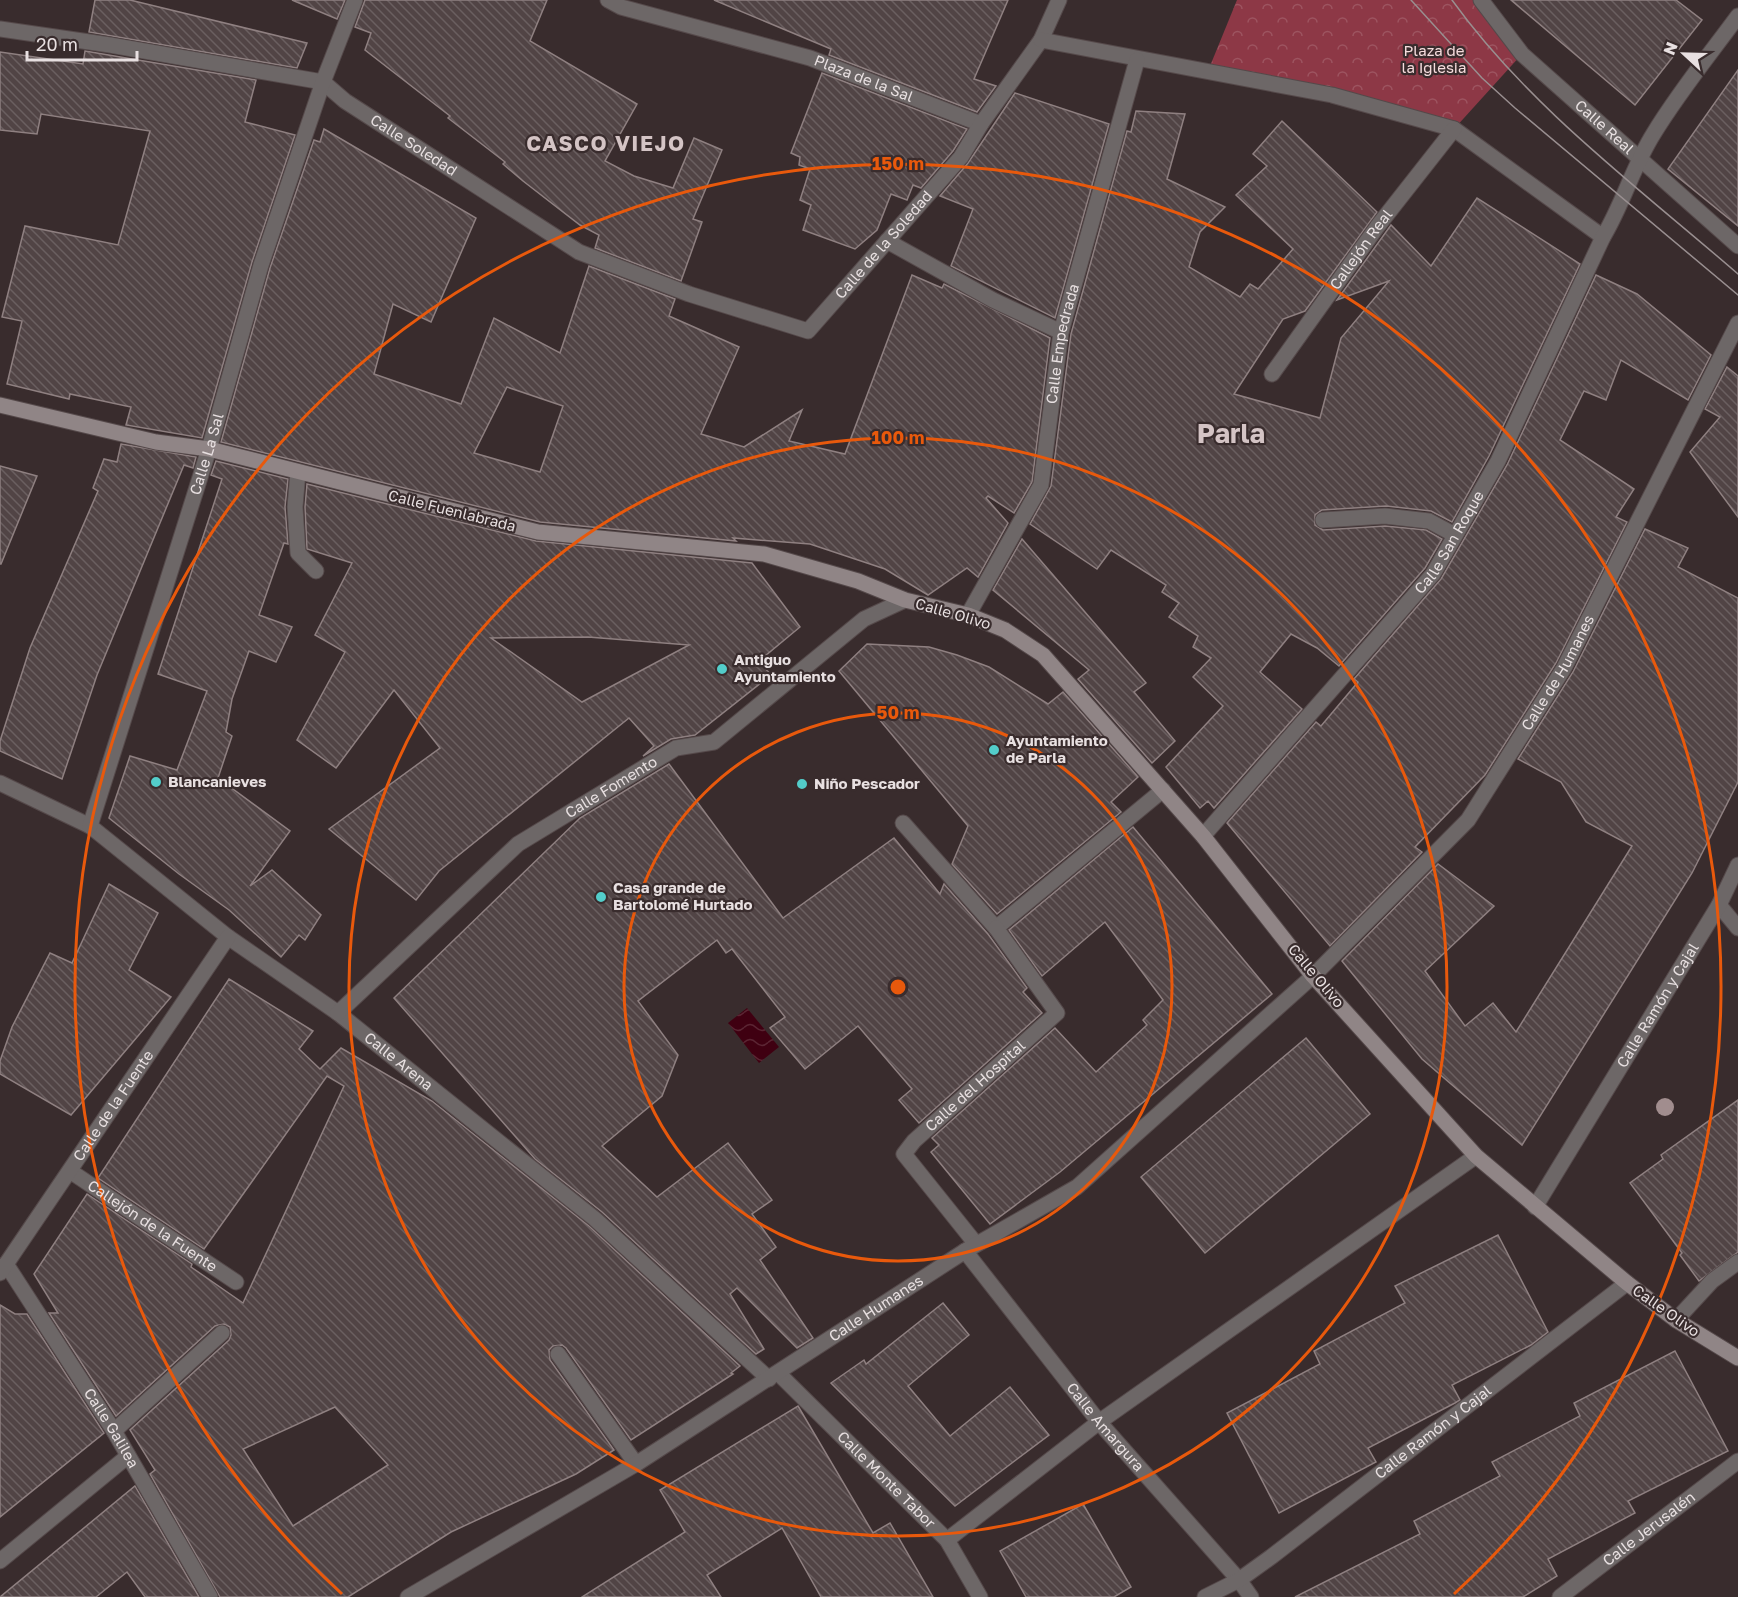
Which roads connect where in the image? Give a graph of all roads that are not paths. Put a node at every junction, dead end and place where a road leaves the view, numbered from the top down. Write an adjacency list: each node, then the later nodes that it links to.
1 (355, 0): 9 (street, Calle La Sal)
2 (608, 0): 10 (street, Plaza de la Sal)
3 (1059, 0): 7 (street, Calle de la Soledad)
4 (1481, 0): 12 (street, Calle Real)
5 (1738, 16): 12 (street)
6 (0, 29): 9 (street)
7 (1041, 39): 8 (street); 10 (street, Calle de la Soledad)
8 (1137, 60): 11 (street); 18 (street, Calle Empedrada)
9 (323, 82): 17 (street, Calle Soledad); 21 (street, Calle La Sal)
10 (981, 124): 14 (street, Calle de la Soledad)
11 (1454, 129): 13 (street); 19 (street, Callejón Real)
12 (1639, 160): 13 (street, Calle San Roque); 15 (street, Calle Real)
13 (1603, 237): 24 (street, Calle San Roque)
14 (887, 242): 17 (street, Calle de la Soledad); 18 (street)
15 (1738, 246)
16 (1738, 323): 38 (street, Calle de Humanes)
17 (808, 332)
18 (1061, 332): 27 (street, Calle Empedrada)
19 (1272, 375)
20 (0, 405): 21 (street, Calle Fuenlabrada)
21 (209, 449): 22 (street, Calle Fuenlabrada); 31 (street, Calle La Sal)
22 (298, 472): 25 (street); 26 (street, Calle Fuenlabrada)
23 (1323, 520): 24 (street)
24 (1455, 535): 32 (street, Calle San Roque)
25 (316, 570)
26 (905, 600): 27 (street, Calle Olivo); 39 (street, Calle Fomento)
27 (968, 615): 29 (street, Calle Olivo)
28 (0, 783): 31 (street, Calle Arena)
29 (1163, 790): 32 (street, Calle Olivo); 35 (street)
30 (903, 823): 35 (street, Calle del Hospital)
31 (90, 826): 37 (street, Calle Arena)
32 (1203, 836): 38 (street, Calle Olivo)
33 (1738, 865): 34 (street, Calle Ramón y Cajal)
34 (1719, 905): 36 (street); 42 (street, Calle Ramón y Cajal)
35 (996, 928): 43 (street, Calle del Hospital)
36 (1738, 928)
37 (228, 937): 39 (street, Calle Arena); 41 (street, Calle de la Fuente)
38 (1313, 976): 40 (street, Calle Olivo); 43 (street, Calle Humanes)
39 (338, 1013): 52 (street, Calle Arena)
40 (1476, 1156): 42 (street, Calle Olivo); 53 (street)
41 (70, 1171): 45 (street, Calle de la Fuente); 46 (street, Callejón de la Fuente)
42 (1535, 1207): 47 (street, Calle Olivo)
43 (970, 1248): 52 (street, Calle Humanes); 53 (street, Calle Amargura)
44 (1738, 1262): 48 (street)
45 (3, 1269): 54 (street, Calle Galilea)
46 (236, 1282)
47 (1627, 1283): 48 (street, Calle Olivo); 60 (street, Calle Ramón y Cajal)
48 (1676, 1320): 51 (street, Calle Olivo)
49 (222, 1333): 54 (street)
50 (558, 1354): 57 (street)
51 (1738, 1358)
52 (773, 1376): 57 (street, Calle Humanes); 58 (street, Calle Monte Tabor)
53 (1099, 1422): 58 (street); 60 (street, Calle Amargura)
54 (114, 1431): 55 (street, Calle Galilea)
55 (128, 1456): 59 (street); 61 (street, Calle Galilea)
56 (1738, 1461): 66 (street, Calle Jerusalén)
57 (636, 1464): 62 (street, Calle Humanes)
58 (947, 1540): 63 (street, Calle Monte Tabor)
59 (0, 1561)
60 (1239, 1580): 64 (street, Calle Ramón y Cajal); 65 (street, Calle Amargura)
61 (210, 1597)
62 (408, 1597)
63 (980, 1597)
64 (1205, 1597)
65 (1251, 1597)
66 (1560, 1597)

